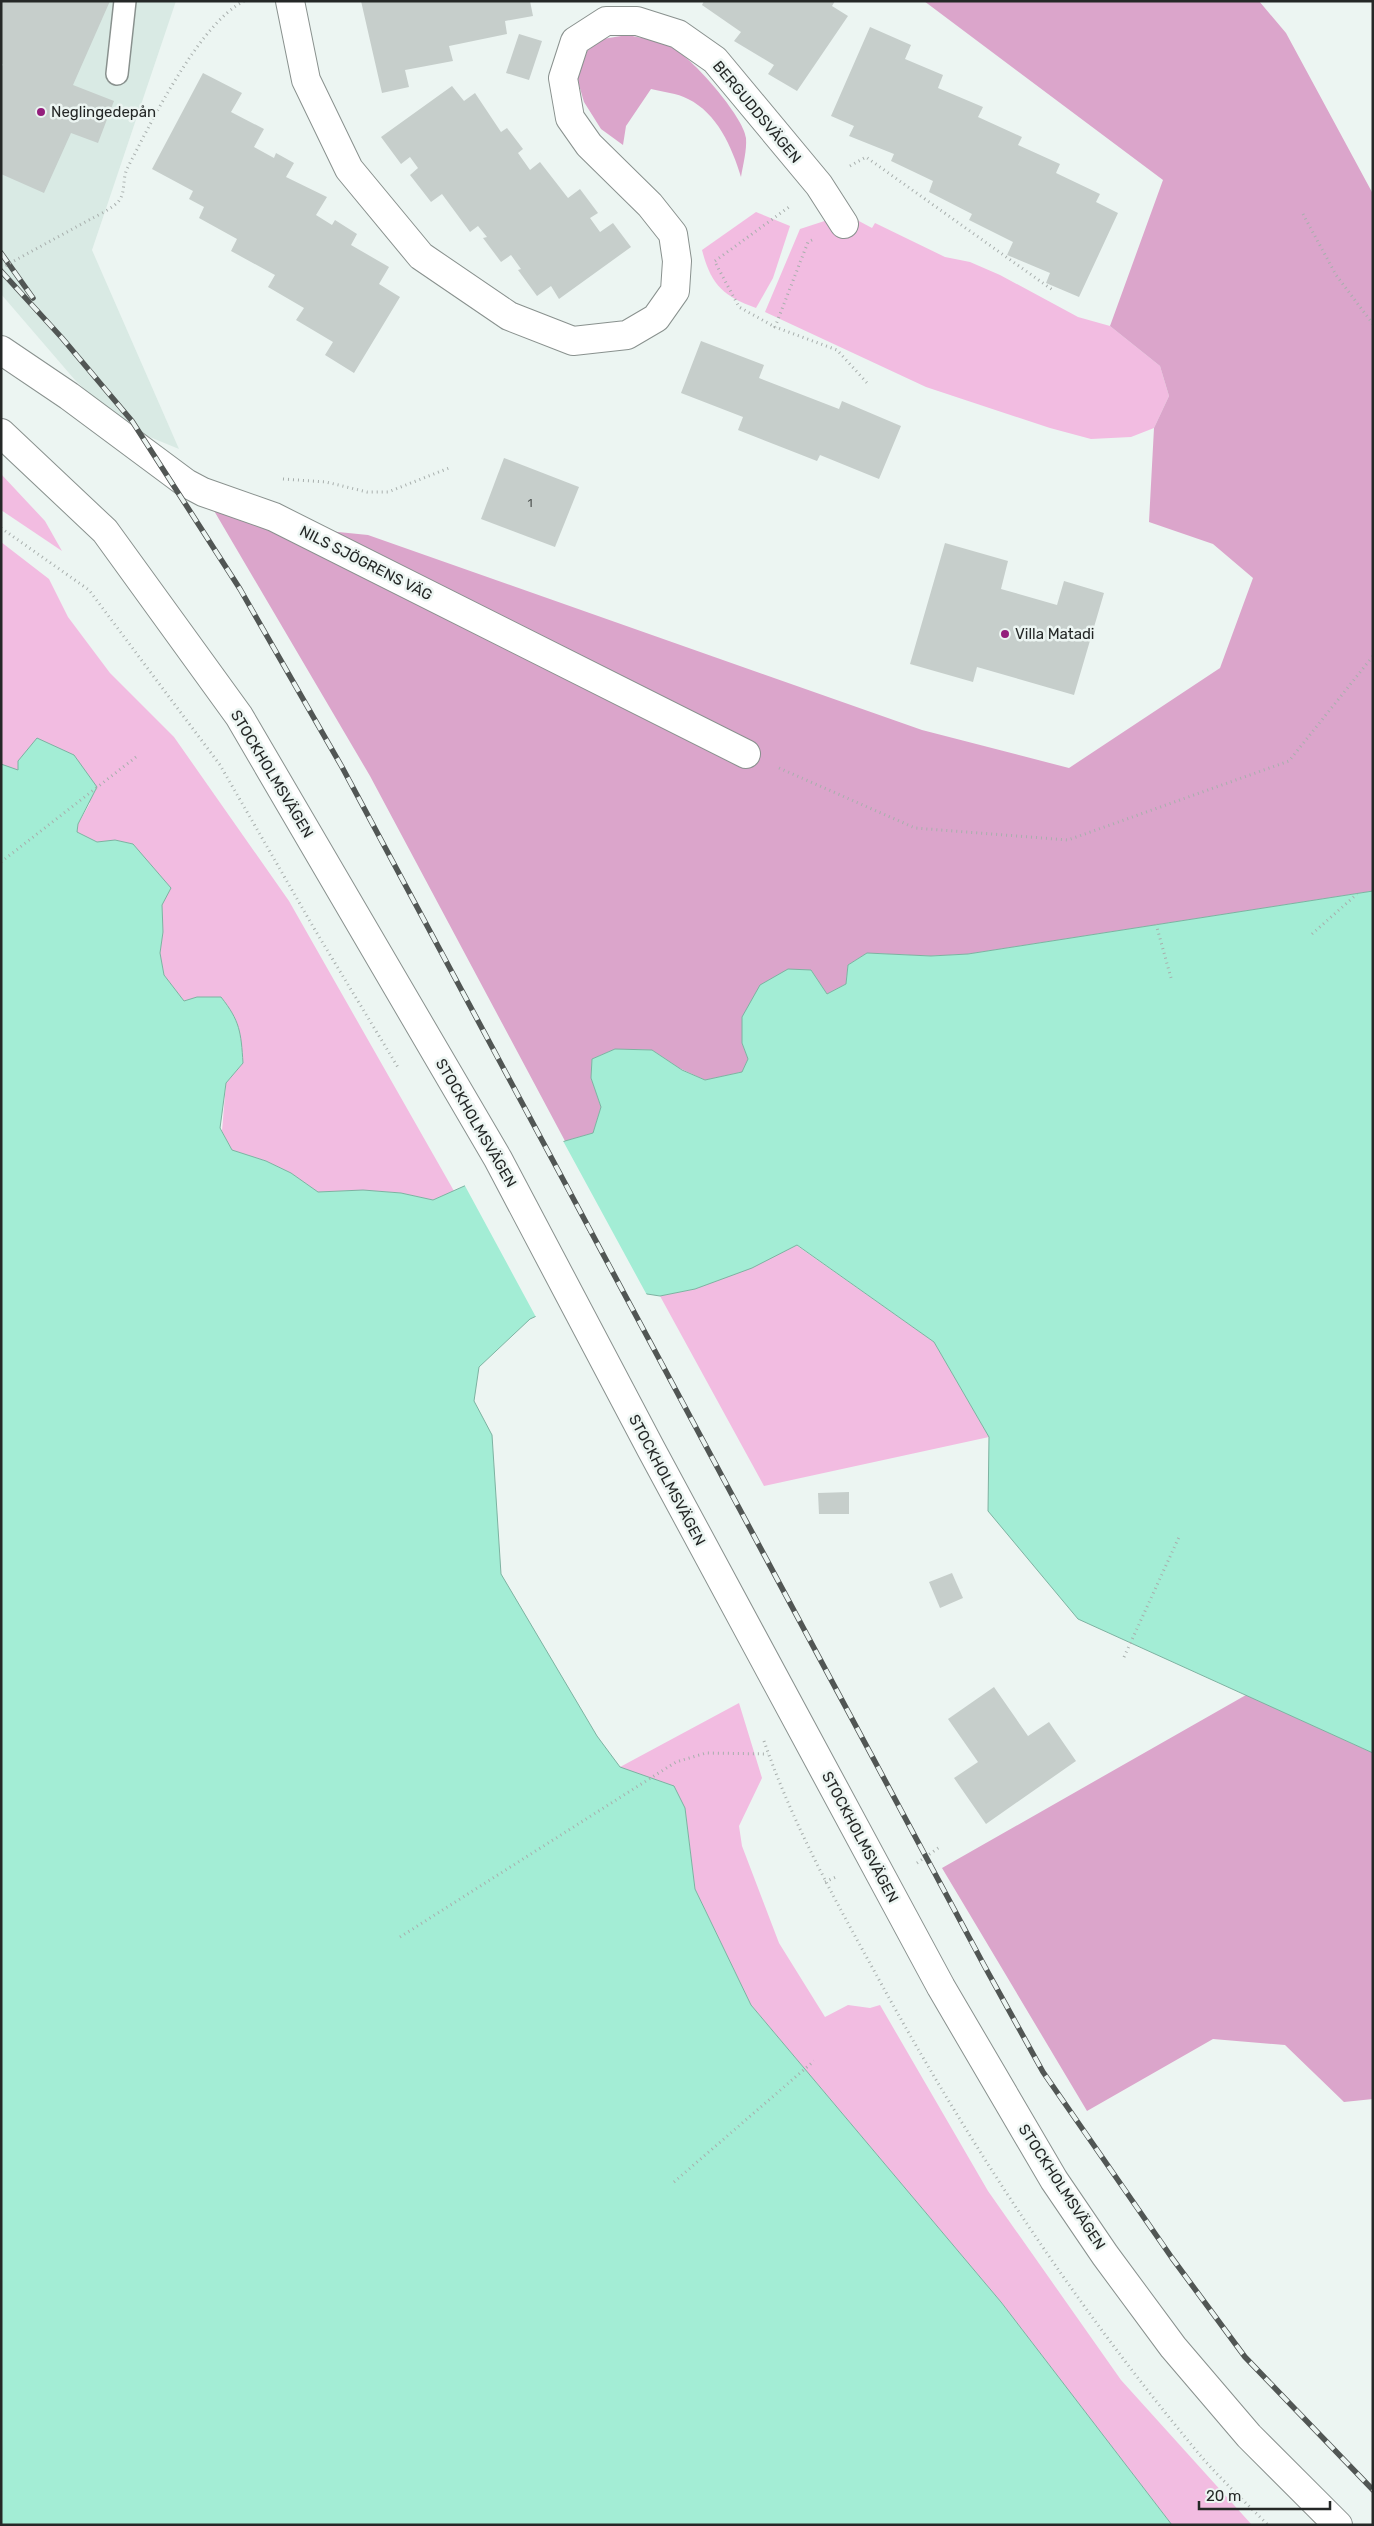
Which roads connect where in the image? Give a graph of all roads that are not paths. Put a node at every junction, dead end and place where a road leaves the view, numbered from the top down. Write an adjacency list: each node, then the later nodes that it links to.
1 (125, 1): 3 (lane)
2 (290, 1): 4 (main road, BERGUDDSVÄGEN)
3 (117, 74)
4 (844, 224)
5 (1, 350): 7 (main road, NILS SJÖGRENS VÄG)
6 (1, 434): 8 (main road, STOCKHOLMSVÄGEN)
7 (746, 754)
8 (1338, 2525)

